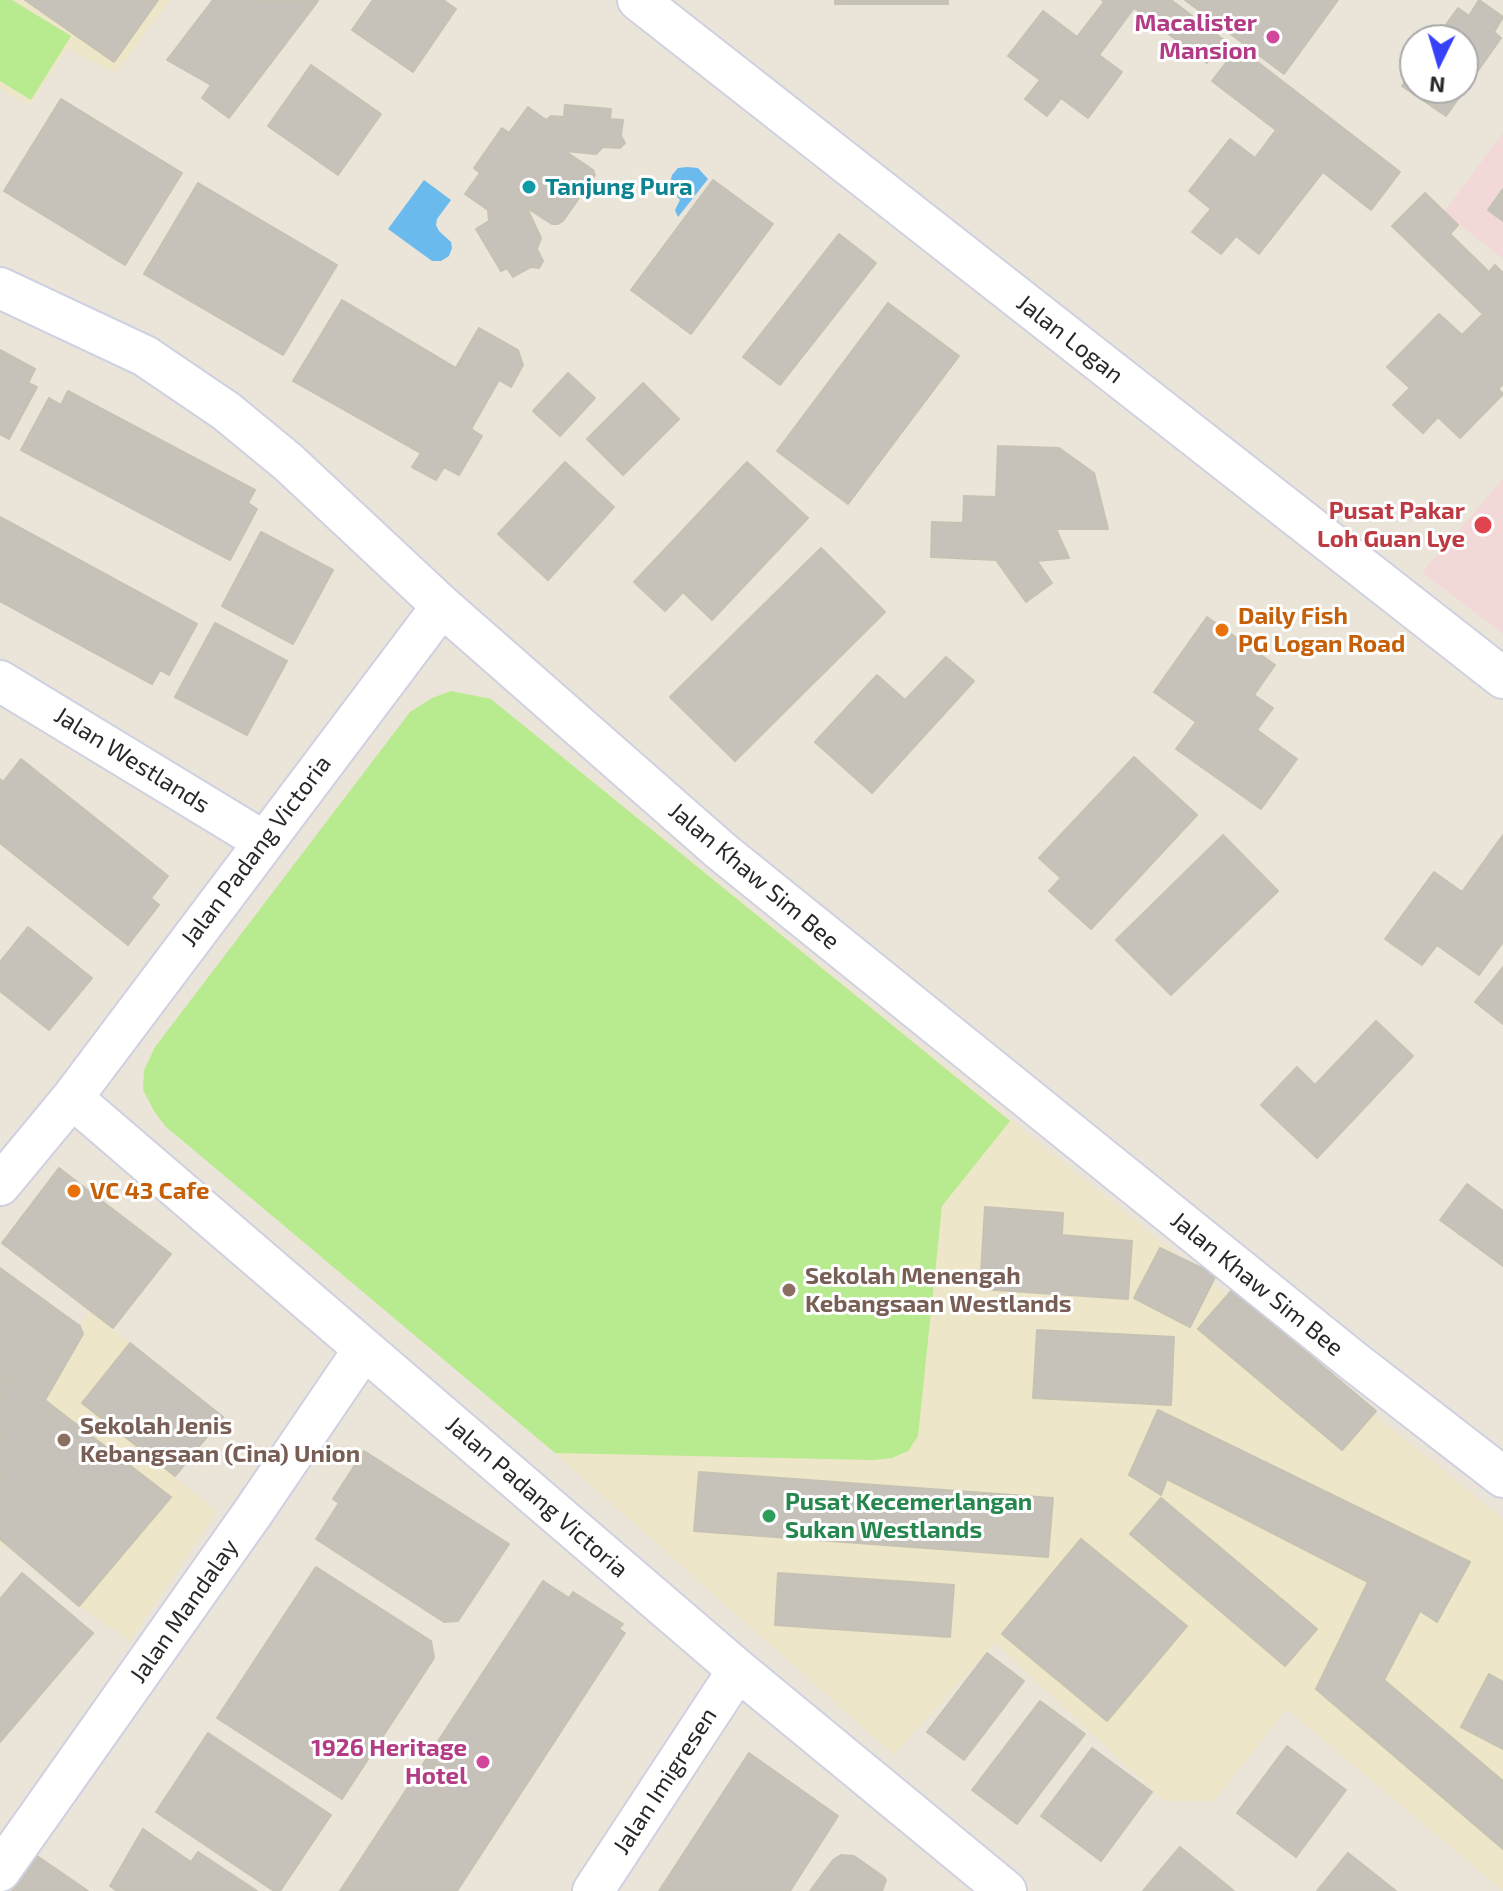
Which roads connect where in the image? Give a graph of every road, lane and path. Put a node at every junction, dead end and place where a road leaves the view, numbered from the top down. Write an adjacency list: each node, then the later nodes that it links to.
1 (638, 0): 4 (street, Jalan Logan)
2 (0, 288): 3 (street, Jalan Khaw Sim Bee)
3 (442, 606): 6 (street, Jalan Padang Victoria); 10 (street, Jalan Khaw Sim Bee)
4 (1503, 678)
5 (0, 681): 6 (street, Jalan Westlands)
6 (263, 841): 7 (street, Jalan Padang Victoria)
7 (72, 1098): 8 (street, Jalan Padang Victoria); 9 (street, Jalan Padang Victoria)
8 (0, 1185)
9 (364, 1349): 11 (street, Jalan Padang Victoria); 12 (street, Jalan Mandalay)
10 (1503, 1477)
11 (738, 1670): 13 (street, Jalan Imigresen); 14 (street, Jalan Padang Victoria)
12 (0, 1871)
13 (593, 1891)
14 (1006, 1891)

